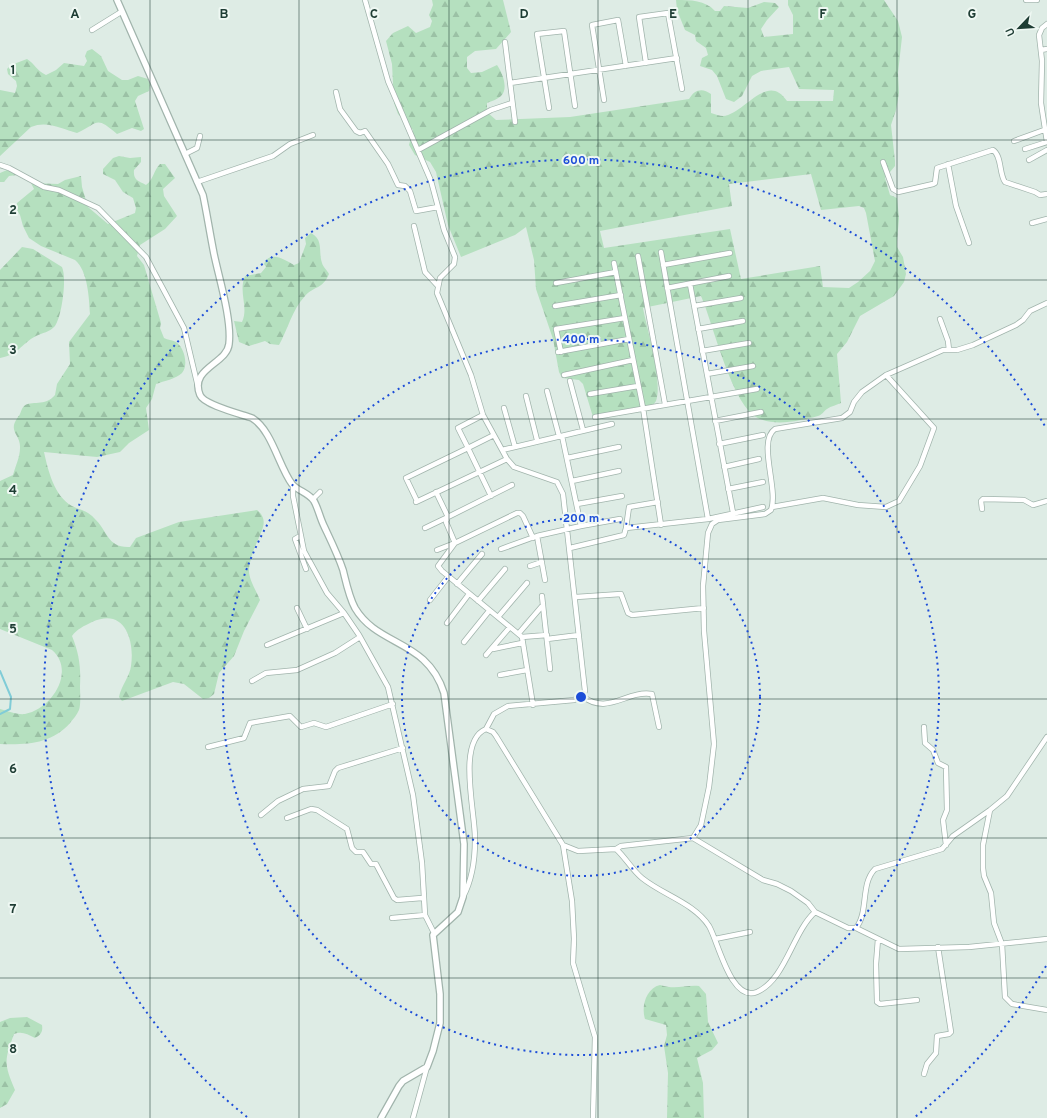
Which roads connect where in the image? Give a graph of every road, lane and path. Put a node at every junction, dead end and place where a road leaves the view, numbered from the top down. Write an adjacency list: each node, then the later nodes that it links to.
1 (117, 0): 5 (street)
2 (365, 0): 33 (street)
3 (1026, 0): 4 (street)
4 (1038, 0)
5 (121, 12): 7 (street); 35 (street)
6 (1047, 25): 10 (street)
7 (92, 30)
8 (504, 42): 19 (street)
9 (1047, 49): 10 (street)
10 (1041, 50): 14 (street)
11 (677, 58): 12 (street); 12 (street); 20 (street)
12 (646, 63): 13 (street)
13 (626, 66): 16 (street); 16 (street)
14 (1041, 68): 15 (street); 27 (street)
15 (1047, 68)
16 (600, 70): 17 (street); 22 (street)
17 (570, 74): 18 (street); 18 (street); 24 (street)
18 (544, 78): 19 (street); 25 (street)
19 (510, 83): 23 (street)
20 (682, 89)
21 (336, 92): 42 (street)
22 (604, 100)
23 (512, 102): 26 (street); 33 (street)
24 (575, 106)
25 (549, 108)
26 (515, 122)
27 (1044, 130): 30 (street); 31 (street)
28 (313, 135): 40 (street)
29 (200, 136): 35 (street)
30 (1014, 141)
31 (1047, 142): 32 (street)
32 (1025, 149)
33 (418, 150): 42 (street)
34 (1047, 150): 36 (street)
35 (185, 154): 40 (street)
36 (1029, 160)
37 (883, 162): 38 (street)
38 (948, 164): 41 (street); 46 (street)
39 (0, 165): 78 (street)
40 (197, 182): 78 (street)
41 (1047, 194)
42 (438, 208): 56 (street)
43 (1047, 219): 44 (street)
44 (1032, 223)
45 (414, 226): 56 (street)
46 (969, 243)
47 (661, 252): 51 (street)
48 (730, 253): 51 (street)
49 (638, 256): 85 (street)
50 (614, 263): 52 (street)
51 (663, 265): 57 (street)
52 (616, 272): 54 (street); 58 (street)
53 (729, 276): 55 (street)
54 (556, 283)
55 (690, 284): 57 (street); 62 (street)
56 (437, 285): 89 (street)
57 (667, 288): 84 (street)
58 (621, 295): 61 (street); 63 (street)
59 (741, 298): 62 (street)
60 (1047, 303): 69 (street)
61 (555, 306)
62 (694, 306): 66 (street)
63 (625, 318): 67 (street); 67 (street)
64 (940, 319): 69 (street)
65 (743, 321): 66 (street)
66 (698, 329): 70 (street)
67 (629, 339): 71 (street)
68 (749, 344): 70 (street)
69 (949, 350): 75 (street)
70 (702, 351): 73 (street)
71 (633, 360): 74 (street); 77 (street)
72 (753, 366): 73 (street)
73 (707, 374): 83 (street)
74 (564, 375)
75 (886, 375): 122 (street); 122 (street)
76 (570, 381): 93 (street)
77 (638, 386): 81 (street); 87 (street)
78 (198, 389): 111 (street)
79 (757, 389): 83 (street)
80 (547, 391): 96 (street)
81 (590, 394)
82 (526, 396): 97 (street)
83 (711, 397): 84 (street); 91 (street)
84 (688, 401): 85 (street); 128 (street)
85 (665, 404): 87 (street)
86 (504, 408): 99 (street)
87 (642, 408): 90 (street); 120 (street)
88 (760, 412): 91 (street)
89 (483, 415): 94 (street); 101 (street)
90 (595, 417)
91 (715, 421): 98 (street)
92 (612, 424): 93 (street)
93 (583, 430): 96 (street)
94 (494, 435): 101 (street); 102 (street)
95 (763, 435): 98 (street)
96 (560, 436): 97 (street); 103 (street)
97 (537, 440): 99 (street)
98 (720, 444): 106 (street)
99 (515, 447): 102 (street)
100 (619, 447): 103 (street)
101 (468, 448): 107 (street); 115 (street)
102 (502, 450): 104 (street)
103 (567, 458): 109 (street)
104 (507, 459): 107 (street); 133 (street)
105 (759, 459): 106 (street)
106 (724, 467): 113 (street)
107 (479, 471): 115 (street); 116 (street)
108 (619, 471): 109 (street)
109 (572, 481): 121 (street)
110 (763, 482): 113 (street)
111 (293, 485): 118 (street); 139 (street)
112 (512, 485): 116 (street)
113 (728, 489): 125 (street)
114 (320, 492): 118 (street)
115 (436, 492): 126 (street)
116 (491, 496): 126 (street)
117 (622, 496): 121 (street)
118 (313, 498): 192 (street)
119 (1047, 501): 124 (street)
120 (658, 502): 129 (street); 132 (street)
121 (577, 504): 130 (street)
122 (772, 506): 125 (street)
123 (763, 507): 125 (street)
124 (982, 509)
125 (733, 516): 128 (street); 156 (street)
126 (448, 518): 131 (street); 135 (street)
127 (620, 519): 130 (street)
128 (708, 519): 129 (street)
129 (662, 525): 132 (street)
130 (581, 526): 133 (street)
131 (424, 528)
132 (626, 528): 136 (street)
133 (568, 529): 134 (street); 136 (street)
134 (535, 537): 135 (street); 137 (street); 141 (street)
135 (455, 543): 138 (street); 145 (street)
136 (570, 548): 151 (street)
137 (501, 549)
138 (437, 550)
139 (302, 552): 143 (street); 158 (street)
140 (482, 554): 148 (street)
141 (542, 562): 142 (street); 146 (street)
142 (530, 566)
143 (306, 569)
144 (505, 569): 153 (street)
145 (448, 577): 148 (street); 152 (street)
146 (545, 580)
147 (527, 583): 159 (street)
148 (457, 584): 149 (street)
149 (469, 594): 153 (street); 160 (street)
150 (542, 596): 154 (street)
151 (576, 597): 156 (street); 164 (street)
152 (430, 600)
153 (478, 601): 157 (street)
154 (543, 605): 163 (street); 166 (street)
155 (297, 608): 162 (street)
156 (704, 608): 188 (street)
157 (489, 611): 159 (street); 167 (street)
158 (344, 613): 162 (street); 165 (street)
159 (498, 617): 161 (street)
160 (447, 623)
161 (510, 627): 163 (street); 170 (street)
162 (307, 628): 169 (street)
163 (520, 635): 166 (street); 168 (street)
164 (579, 635): 166 (street); 176 (street)
165 (360, 637): 175 (street); 177 (street)
166 (547, 637): 172 (street)
167 (464, 642)
168 (522, 643): 170 (street); 173 (street)
169 (267, 645)
170 (492, 649): 171 (street)
171 (486, 655)
172 (550, 669)
173 (527, 670): 174 (street); 178 (street)
174 (500, 675)
175 (252, 681)
176 (582, 696): 178 (street); 179 (street)
177 (393, 704): 183 (street); 184 (street)
178 (533, 705): 181 (street)
179 (659, 726)
180 (924, 727): 190 (street)
181 (486, 729): 189 (street); 192 (street)
182 (1047, 737): 185 (street)
183 (208, 747)
184 (403, 748): 186 (street); 193 (street)
185 (990, 810): 190 (street); 203 (street)
186 (261, 815)
187 (287, 818): 193 (street)
188 (693, 838): 191 (street); 194 (street)
189 (563, 845): 191 (street); 211 (street)
190 (946, 845): 197 (street)
191 (616, 849): 200 (street)
192 (463, 897): 199 (street)
193 (422, 898): 195 (street)
194 (815, 912): 197 (street); 200 (street)
195 (425, 915): 196 (street); 199 (street)
196 (392, 918)
197 (856, 928): 201 (street)
198 (750, 932): 200 (street)
199 (434, 933): 207 (street)
200 (715, 939)
201 (878, 939): 204 (street); 205 (street)
202 (1047, 939): 203 (street)
203 (1002, 944): 204 (street); 206 (street)
204 (938, 947): 208 (street)
205 (917, 1000)
206 (1047, 1010)
207 (427, 1067): 209 (street); 210 (street)
208 (924, 1074)
209 (381, 1118)
210 (413, 1118)
211 (593, 1118)

